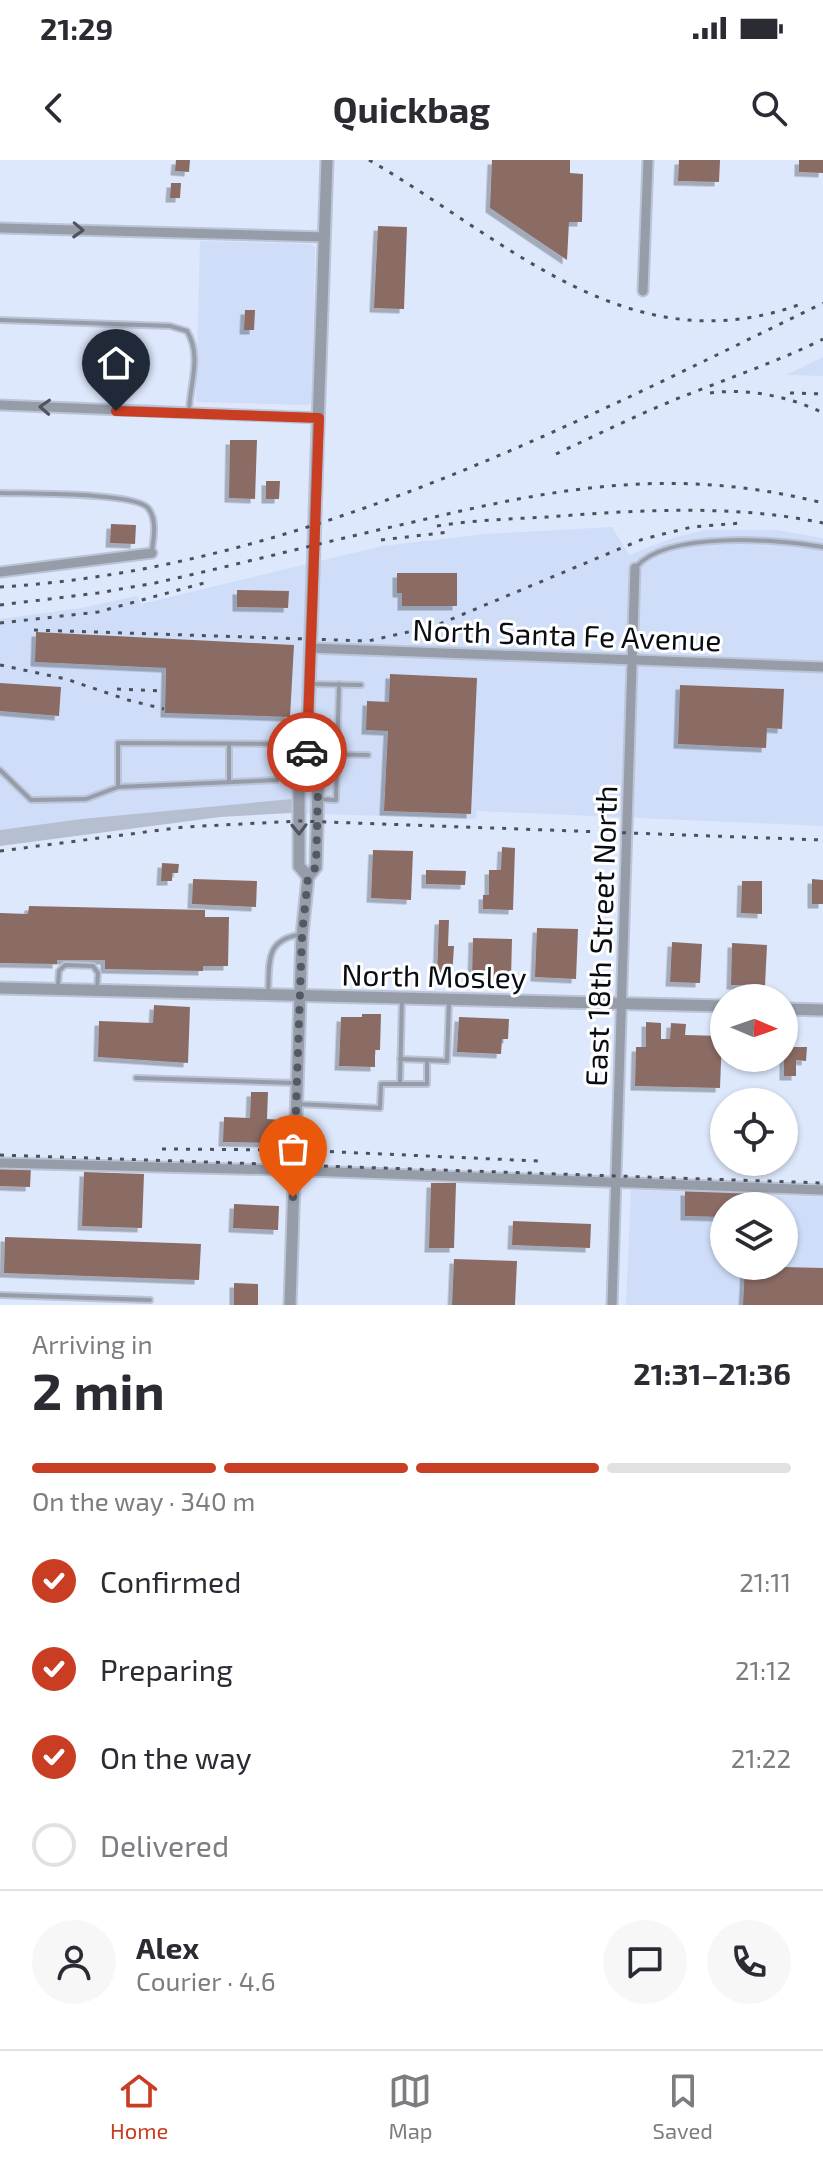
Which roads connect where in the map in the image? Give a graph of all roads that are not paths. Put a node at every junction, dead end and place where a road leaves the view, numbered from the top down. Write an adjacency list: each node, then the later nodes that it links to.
1 (327, 160): 4 (street)
2 (648, 160): 5 (street)
3 (0, 228): 4 (street, one-way to 4)
4 (324, 237): 9 (street)
5 (643, 291)
6 (0, 320): 8 (lane)
7 (0, 405): 8 (street, one-way to 7)
8 (189, 414): 9 (street)
9 (319, 418): 15 (street)
10 (0, 493): 12 (lane)
11 (823, 547): 13 (lane)
12 (152, 553): 14 (street)
13 (635, 568): 16 (street, East 18th Street North)
14 (0, 572)
15 (310, 648): 16 (street, North Santa Fe Avenue); 18 (street)
16 (633, 661): 17 (street, North Santa Fe Avenue); 40 (street, East 18th Street North)
17 (823, 667)
18 (309, 684): 19 (lane); 23 (street)
19 (339, 684): 20 (lane); 24 (lane)
20 (361, 685)
21 (229, 744): 22 (lane); 28 (lane); 29 (lane)
22 (278, 744): 23 (lane); 28 (lane)
23 (308, 749): 24 (lane); 27 (street)
24 (337, 754): 25 (lane); 30 (lane)
25 (368, 755)
26 (0, 770): 29 (lane)
27 (306, 780): 30 (street); 31 (street, one-way to 31)
28 (229, 782): 29 (lane)
29 (118, 787)
30 (318, 799): 31 (street)
31 (308, 877): 32 (street)
32 (302, 935): 36 (lane); 37 (street)
33 (0, 988): 34 (street, North Mosley)
34 (58, 989): 35 (street, North Mosley); 35 (lane)
35 (97, 990): 36 (street, North Mosley)
36 (268, 995): 37 (street, North Mosley)
37 (300, 996): 38 (street, North Mosley); 47 (street)
38 (403, 998): 39 (street, North Mosley); 44 (lane)
39 (449, 999): 40 (street, North Mosley); 45 (lane)
40 (622, 1002): 41 (street, North Mosley); 52 (street, East 18th Street North)
41 (710, 1005)
42 (798, 1009): 43 (street)
43 (823, 1010)
44 (400, 1059): 45 (lane); 48 (lane)
45 (427, 1060): 48 (lane)
46 (136, 1078): 47 (lane)
47 (297, 1083): 49 (street)
48 (400, 1084): 49 (lane)
49 (296, 1104): 51 (street)
50 (0, 1163): 51 (street)
51 (294, 1170): 52 (street); 58 (street)
52 (616, 1184): 53 (street); 59 (street, East 18th Street North)
53 (823, 1190)
54 (0, 1295): 55 (lane)
55 (54, 1296): 56 (lane); 57 (lane)
56 (150, 1300)
57 (54, 1305)
58 (290, 1305)
59 (612, 1305)

